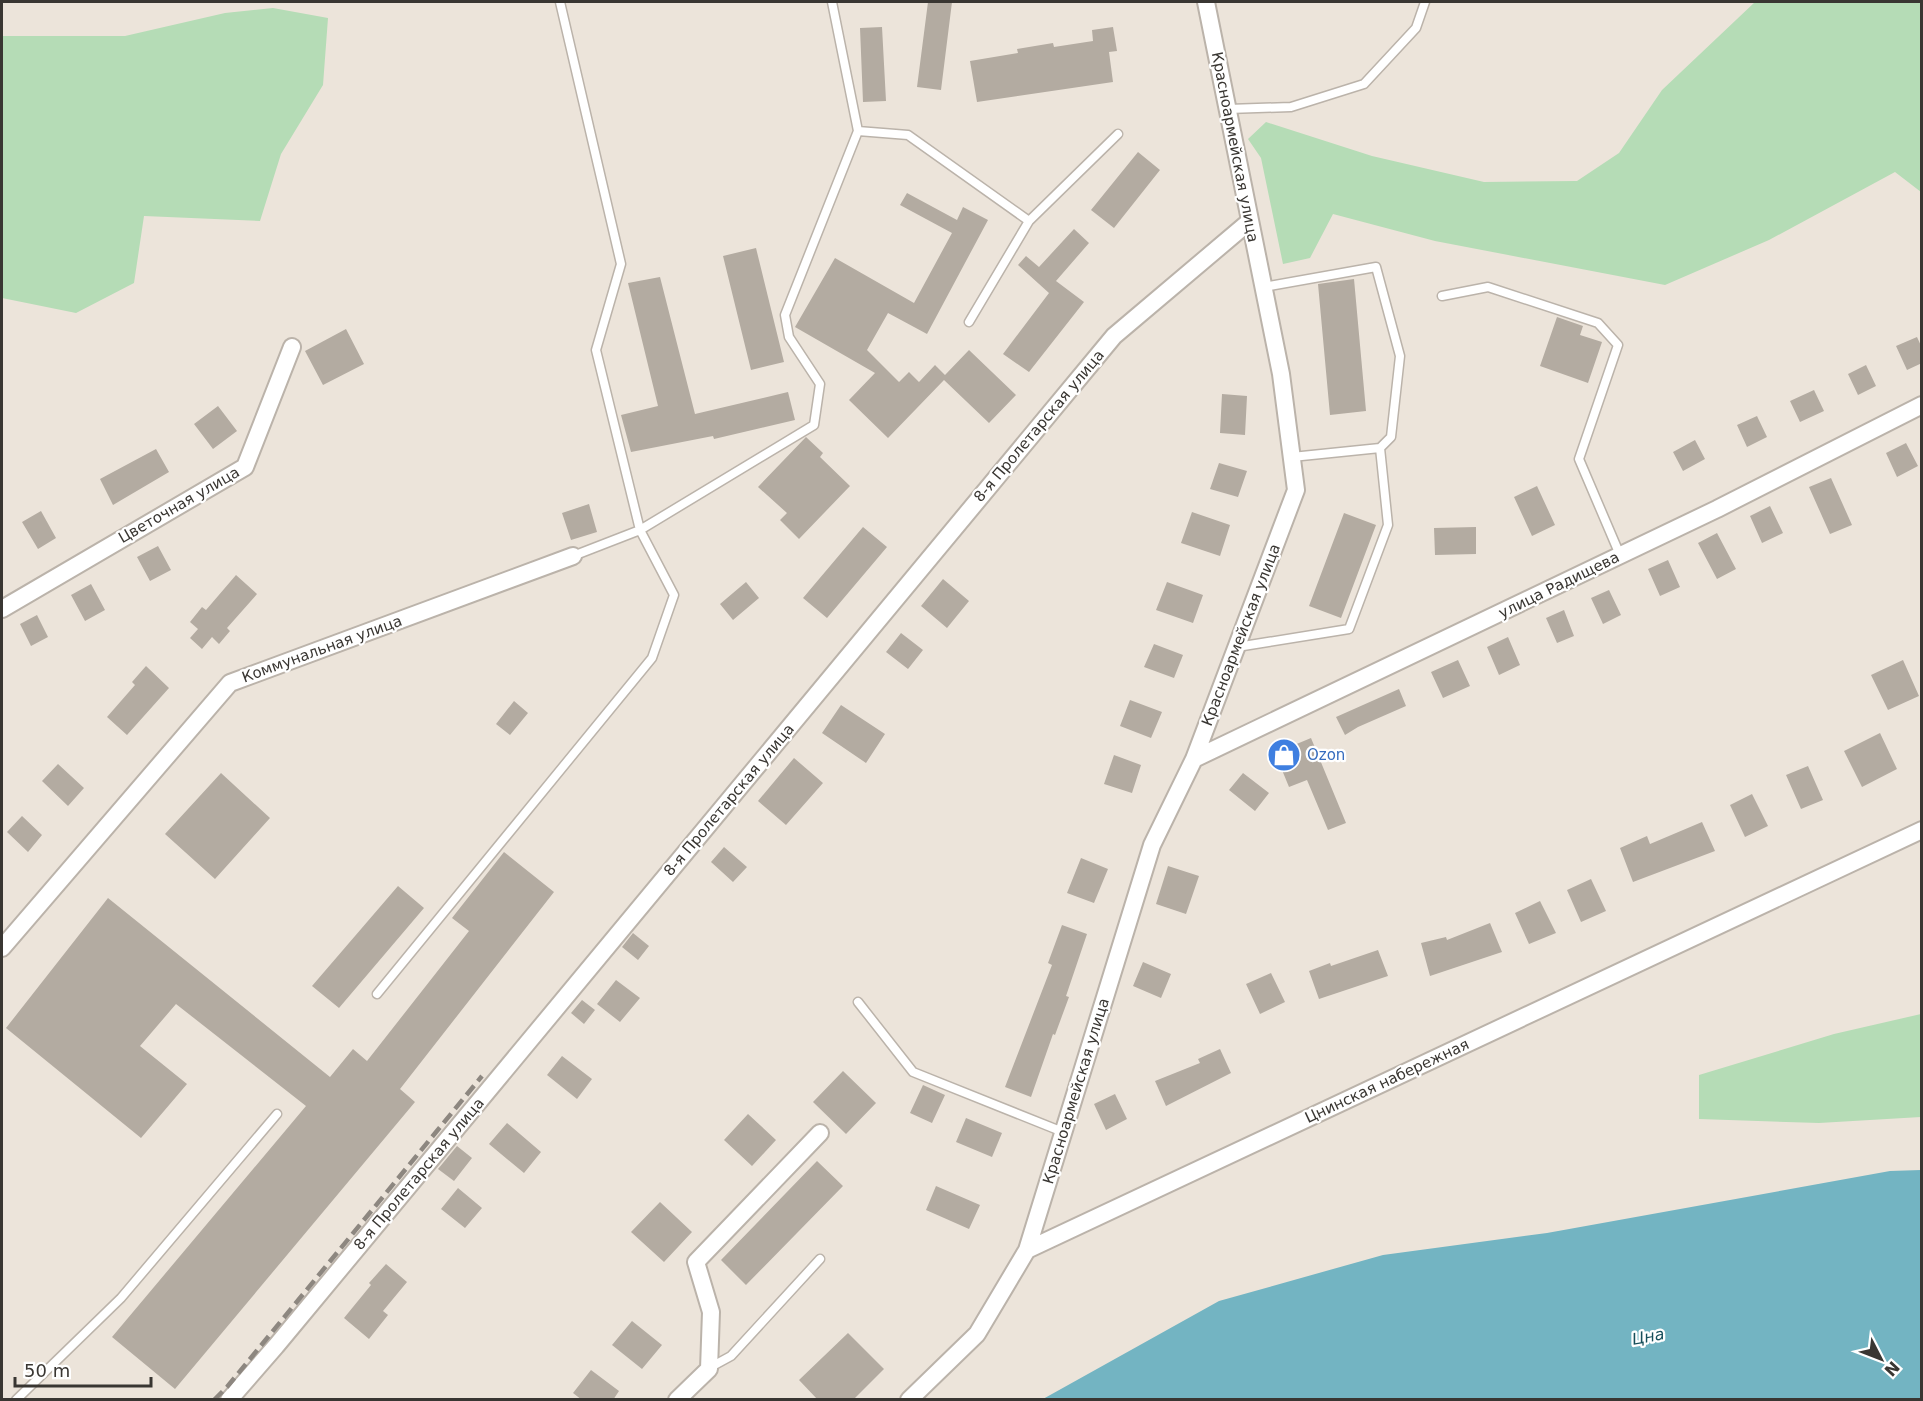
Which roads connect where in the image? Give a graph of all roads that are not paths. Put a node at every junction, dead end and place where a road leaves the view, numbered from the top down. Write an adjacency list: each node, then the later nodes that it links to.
1 (560, 2): 17 (lane)
2 (832, 2): 6 (lane)
3 (1206, 2): 5 (street, Красноармейская улица)
4 (1425, 2): 5 (lane)
5 (1228, 109): 9 (street, Красноармейская улица)
6 (858, 131): 8 (lane); 17 (lane)
7 (1118, 134): 8 (lane)
8 (1029, 221): 12 (lane)
9 (1250, 221): 10 (street, Красноармейская улица); 34 (street, 8-я Пролетарская улица)
10 (1264, 288): 15 (lane); 16 (street, Красноармейская улица)
11 (1442, 296): 18 (lane)
12 (969, 322)
13 (292, 346): 20 (street, Цветочная улица)
14 (1922, 405): 18 (street, улица Радищева)
15 (1380, 448): 16 (lane); 21 (lane)
16 (1292, 457): 21 (street, Красноармейская улица)
17 (640, 530): 19 (lane); 25 (lane)
18 (1620, 555): 22 (street, улица Радищева)
19 (573, 556): 24 (street, Коммунальная улица)
20 (2, 609)
21 (1236, 647): 22 (street, Красноармейская улица)
22 (1194, 759): 29 (street, Красноармейская улица)
23 (1922, 831): 30 (street, Цнинская набережная)
24 (2, 948)
25 (377, 994)
26 (858, 1002): 29 (lane)
27 (277, 1114): 33 (lane)
28 (820, 1132): 32 (street)
29 (1063, 1132): 30 (street, Красноармейская улица)
30 (1027, 1250): 36 (street)
31 (820, 1259): 32 (lane)
32 (709, 1369): 35 (street)
33 (16, 1400)
34 (229, 1400)
35 (677, 1400)
36 (909, 1400)

